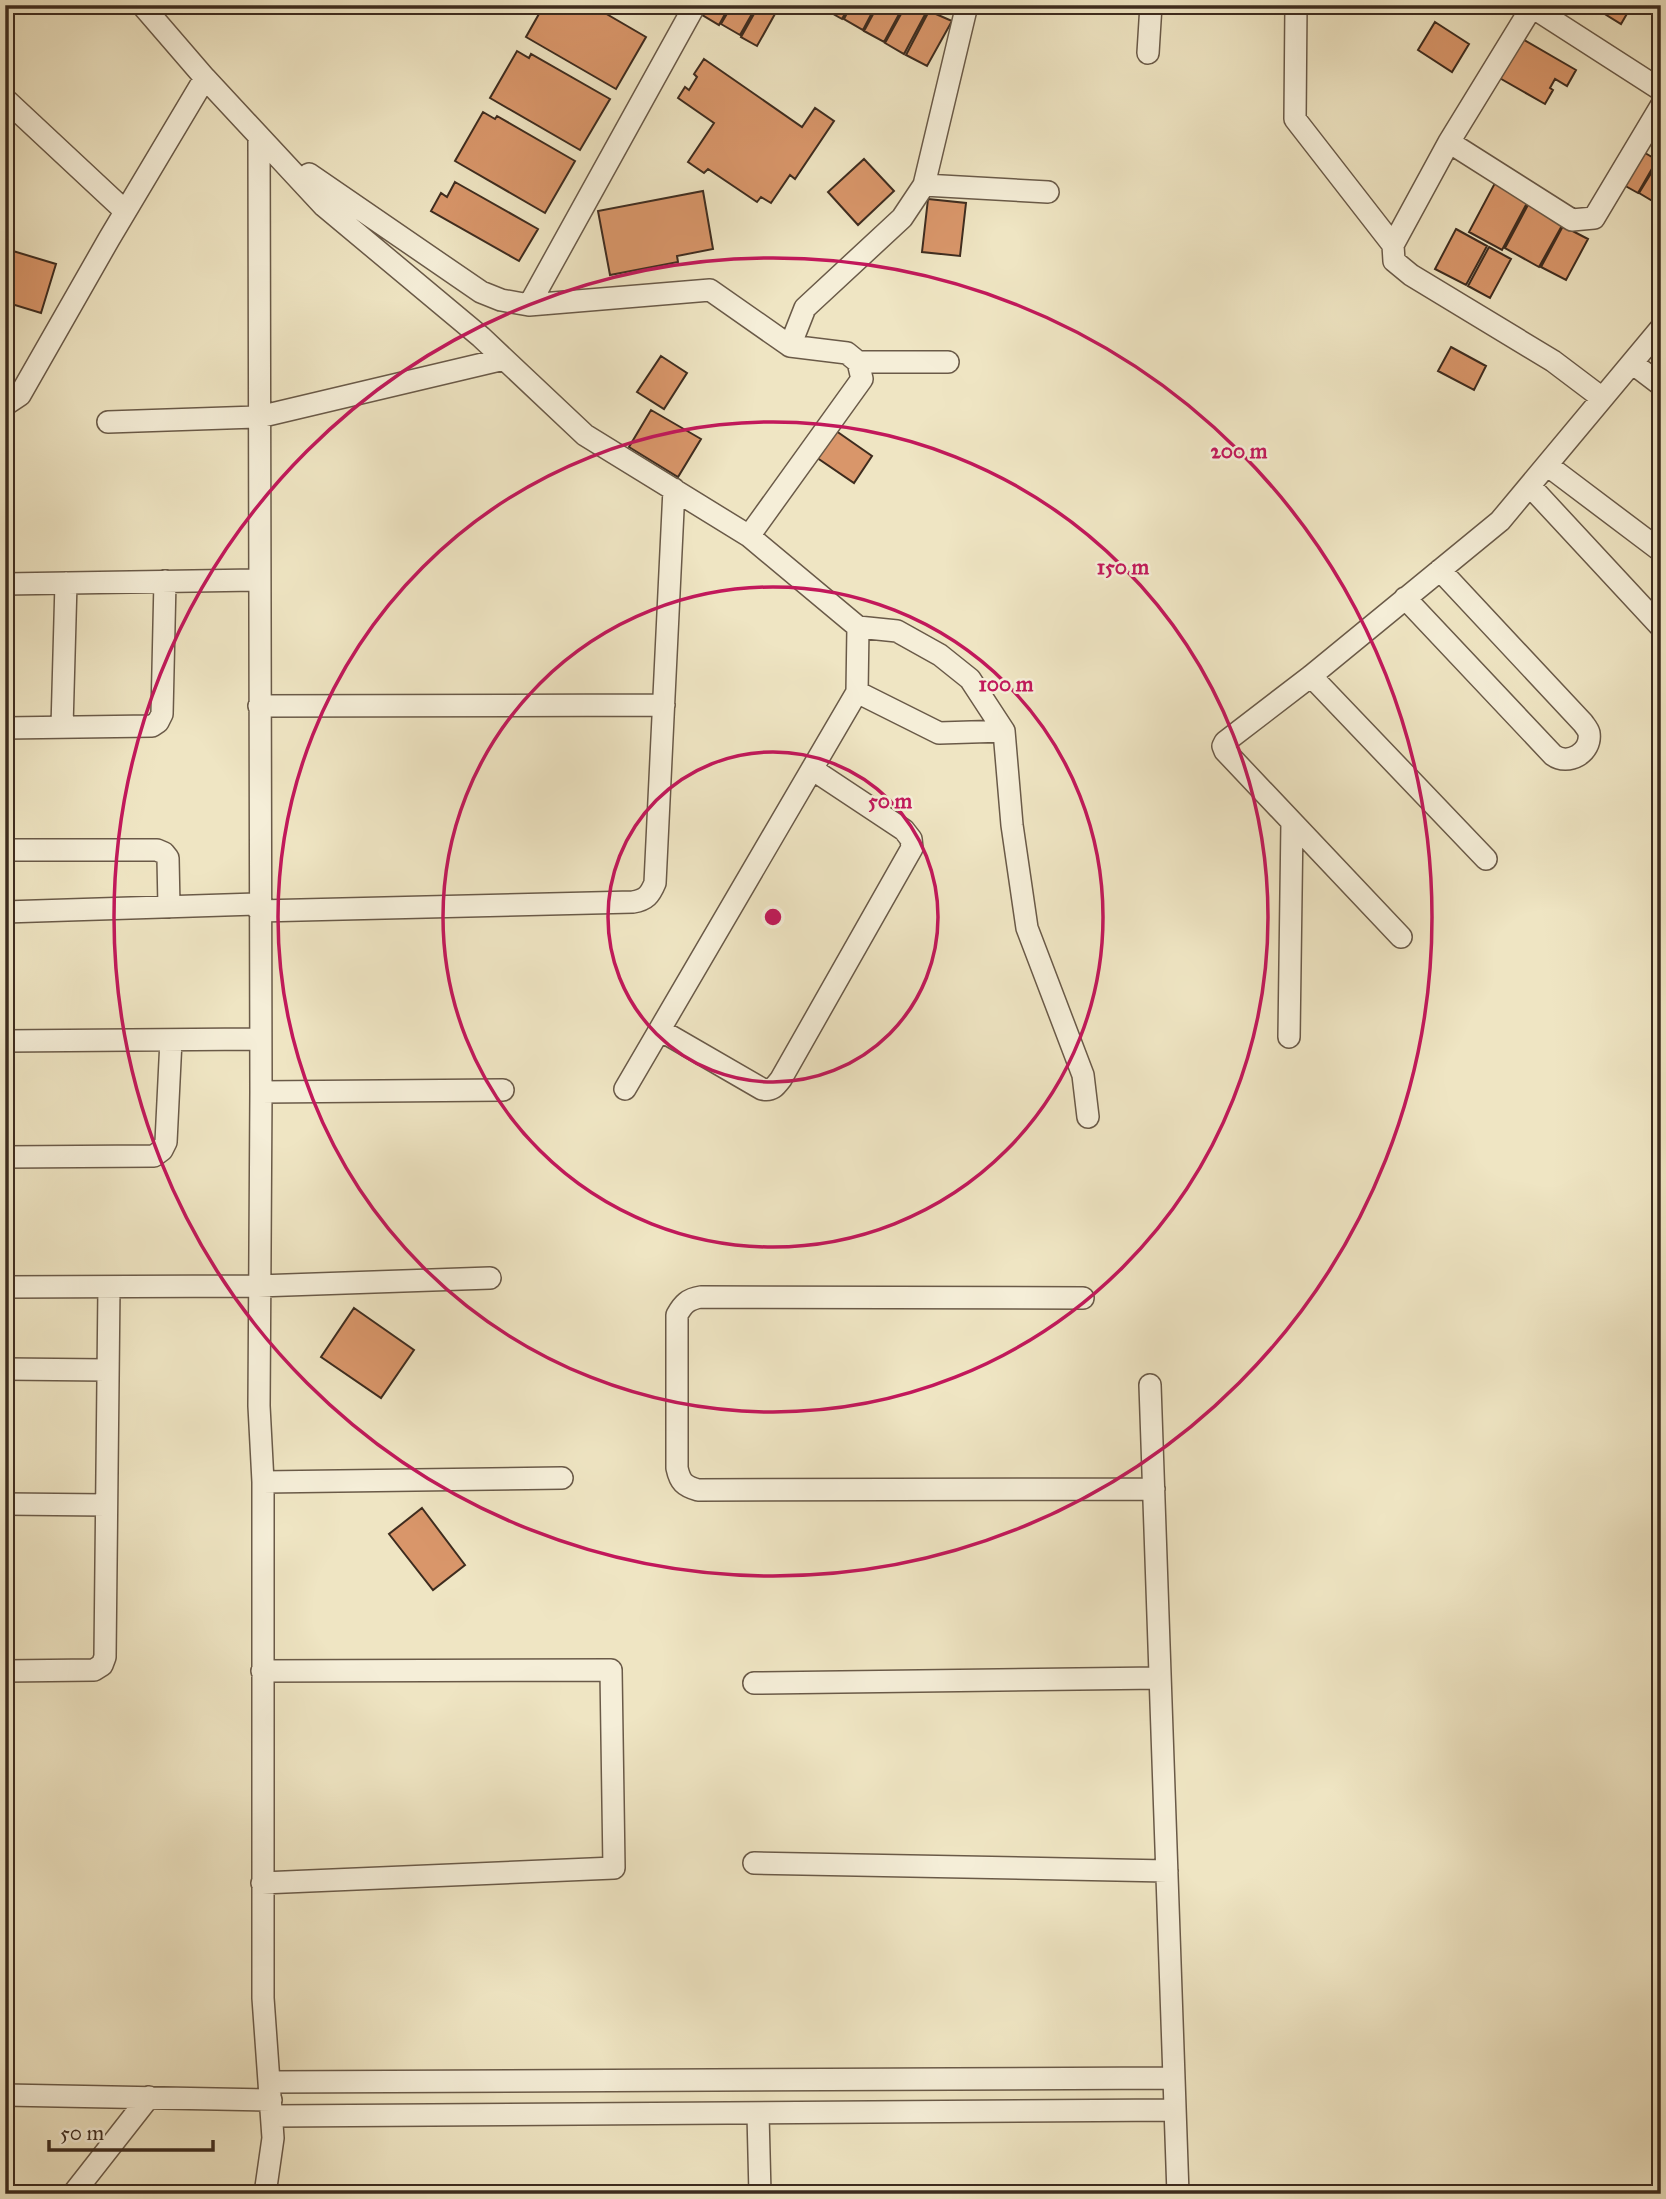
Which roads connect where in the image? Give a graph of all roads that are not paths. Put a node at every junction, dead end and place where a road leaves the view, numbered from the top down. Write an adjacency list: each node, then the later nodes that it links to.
1 (142, 5): 8 (street)
2 (695, 5): 19 (street)
3 (1151, 5): 7 (street)
4 (1296, 5): 18 (street)
5 (1532, 6): 9 (street); 13 (street)
6 (963, 7): 15 (street)
7 (1149, 52)
8 (205, 78): 12 (street); 17 (street)
9 (1661, 90)
10 (5, 99): 17 (street)
11 (1661, 106): 13 (street)
12 (259, 136): 22 (street); 29 (street)
13 (1449, 142): 18 (street)
14 (309, 174): 19 (street)
15 (925, 185): 16 (street); 21 (street)
16 (1048, 192)
17 (125, 211): 28 (street)
18 (1393, 245): 27 (street)
19 (529, 305): 21 (street)
20 (1661, 328): 25 (street)
21 (790, 346): 23 (street)
22 (504, 359): 29 (street); 33 (street)
23 (858, 362): 24 (street); 34 (street)
24 (948, 362)
25 (1632, 363): 26 (street); 27 (street)
26 (1661, 385)
27 (1602, 398): 31 (street)
28 (5, 405)
29 (259, 417): 30 (street); 37 (street)
30 (108, 422)
31 (1547, 465): 32 (street); 35 (street)
32 (1530, 486): 36 (street); 43 (street)
33 (674, 489): 34 (street); 46 (street)
34 (749, 536): 42 (street)
35 (1661, 551)
36 (1440, 570): 41 (street); 41 (street)
37 (259, 580): 38 (street); 47 (street)
38 (165, 581): 39 (street); 48 (street)
39 (66, 583): 40 (street); 48 (street)
40 (5, 584)
41 (1405, 598): 44 (street)
42 (858, 627): 45 (street); 50 (street)
43 (1661, 627)
44 (1311, 676): 52 (street); 54 (street)
45 (857, 692): 50 (street); 51 (street)
46 (664, 705): 47 (street); 56 (street)
47 (259, 706): 56 (street)
48 (62, 727): 49 (street)
49 (5, 728)
50 (1004, 731): 67 (street)
51 (811, 769): 59 (street); 59 (street)
52 (1292, 822): 58 (street); 60 (street)
53 (5, 850): 55 (street)
54 (1486, 859)
55 (169, 907): 56 (street); 57 (street)
56 (259, 907): 61 (street)
57 (5, 912)
58 (1401, 937)
59 (660, 1030): 65 (street)
60 (1289, 1037)
61 (259, 1039): 62 (street); 66 (street)
62 (171, 1040): 63 (street); 68 (street)
63 (5, 1041)
64 (503, 1090): 66 (street)
65 (625, 1090)
66 (261, 1092): 70 (street)
67 (1088, 1117)
68 (5, 1157)
69 (490, 1278): 70 (street)
70 (258, 1286): 72 (street); 78 (street)
71 (5, 1287): 72 (street)
72 (108, 1287): 75 (street)
73 (1083, 1298): 79 (street)
74 (5, 1368): 75 (street)
75 (106, 1370): 81 (street)
76 (1150, 1385): 79 (street)
77 (562, 1478): 78 (street)
78 (263, 1482): 83 (street)
79 (1154, 1489): 84 (street)
80 (5, 1504): 81 (street)
81 (106, 1505): 82 (street)
82 (5, 1671)
83 (262, 1671): 88 (street); 88 (street)
84 (1160, 1678): 85 (street); 87 (street)
85 (754, 1683)
86 (754, 1863): 87 (street)
87 (1167, 1871): 89 (street)
88 (262, 1883): 92 (street)
89 (1174, 2078): 92 (street); 93 (street)
90 (5, 2095): 91 (street)
91 (149, 2097): 92 (street); 95 (street)
92 (271, 2099): 94 (street); 96 (street)
93 (1175, 2110): 94 (street); 98 (street)
94 (758, 2114): 97 (street)
95 (73, 2194)
96 (265, 2194)
97 (760, 2194)
98 (1178, 2194)

